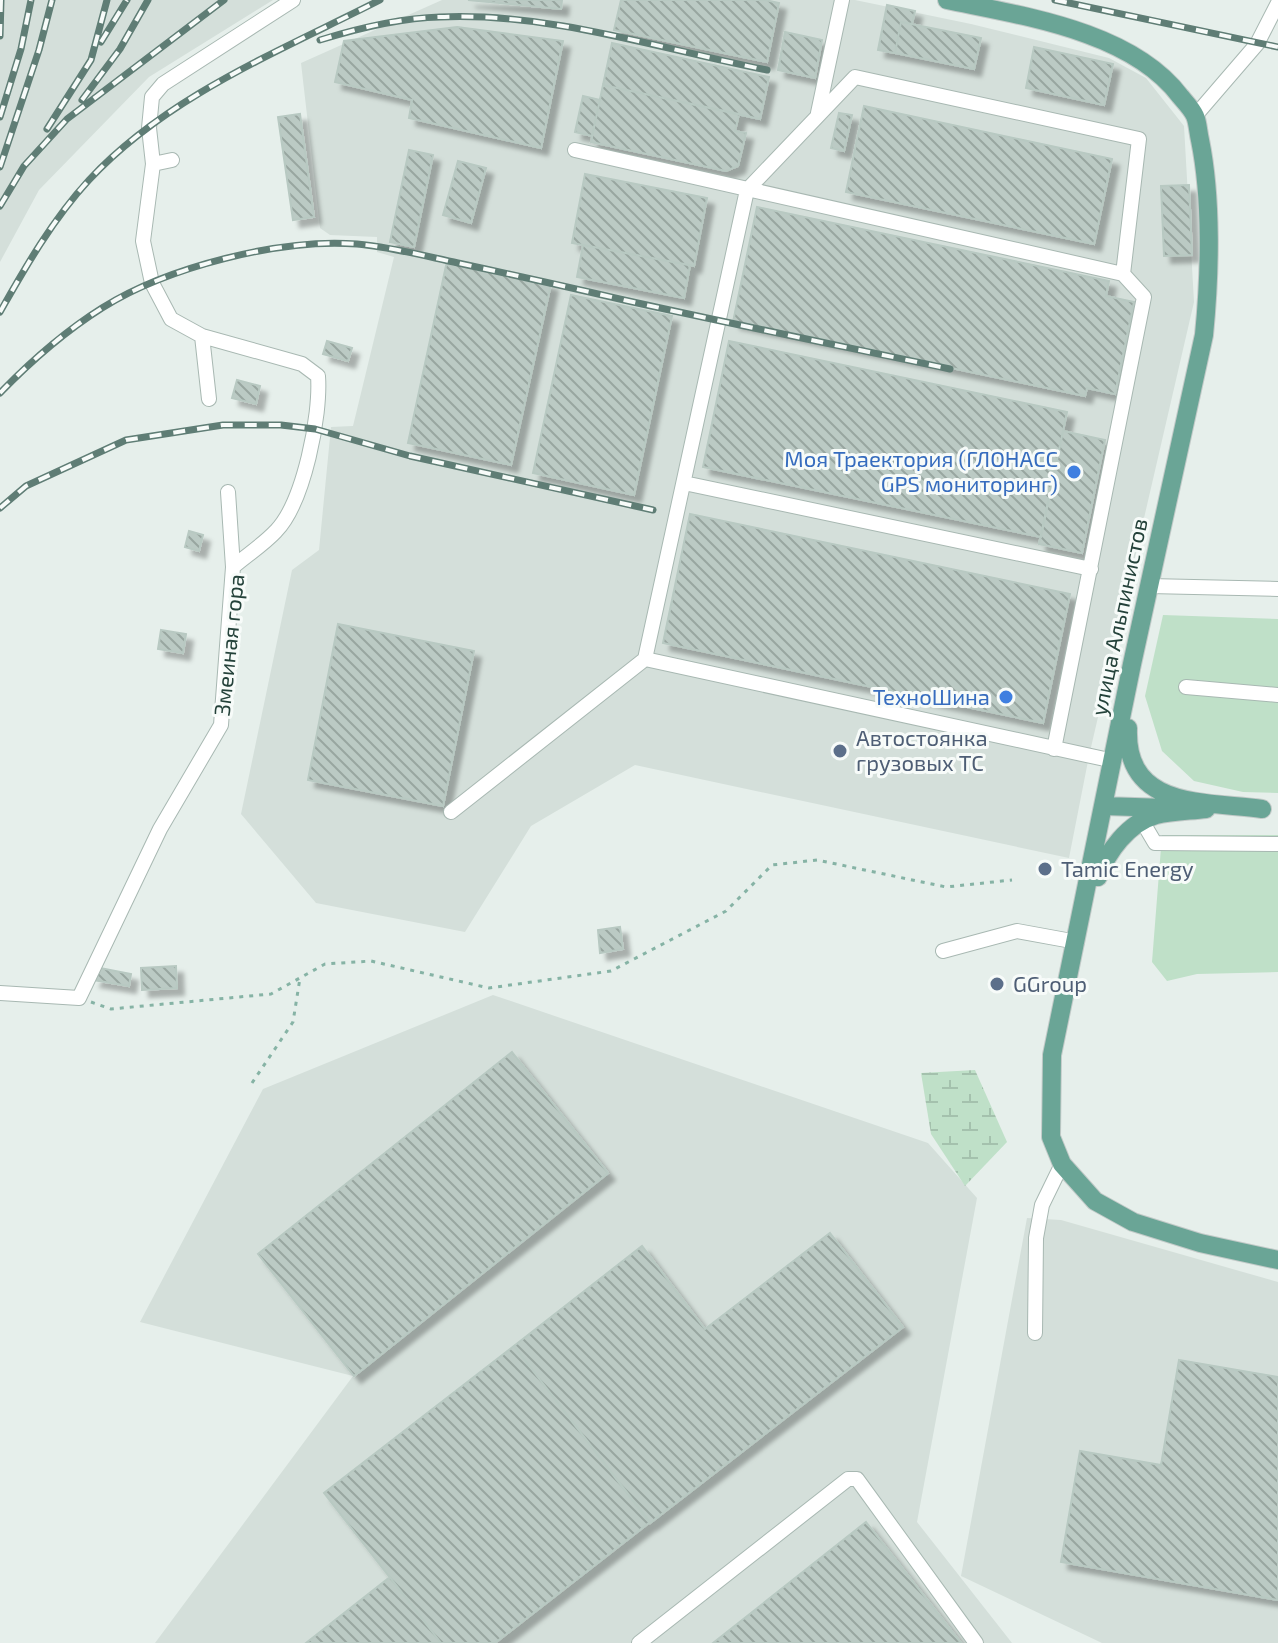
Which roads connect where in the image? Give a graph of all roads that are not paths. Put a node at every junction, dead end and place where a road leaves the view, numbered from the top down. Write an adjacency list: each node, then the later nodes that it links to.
1 (293, 0): 9 (street)
2 (842, 0): 5 (street)
3 (947, 0): 6 (main road, улица Альпинистов)
4 (1278, 3): 6 (street)
5 (818, 116): 10 (street); 11 (street)
6 (1195, 116): 18 (main road, улица Альпинистов)
7 (575, 150): 10 (street)
8 (172, 160): 9 (street)
9 (153, 164): 12 (street)
10 (747, 190): 11 (street); 14 (street)
11 (1123, 274): 17 (street)
12 (202, 336): 13 (street); 16 (street, Змеиная гора)
13 (209, 399)
14 (684, 483): 17 (street); 20 (street)
15 (228, 492): 16 (street)
16 (233, 567): 34 (street, Змеиная гора)
17 (1091, 569): 24 (street)
18 (1149, 586): 19 (street); 21 (main road, улица Альпинистов)
19 (1278, 589)
20 (645, 659): 24 (street); 29 (street)
21 (1132, 664): 25 (main road, улица Альпинистов); 28 (main road)
22 (1186, 687): 23 (street)
23 (1278, 695)
24 (1054, 749): 25 (street)
25 (1114, 761): 26 (main road, улица Альпинистов)
26 (1104, 806): 27 (main road); 32 (main road, улица Альпинистов)
27 (1207, 808): 28 (main road); 30 (main road)
28 (1270, 809)
29 (451, 812)
30 (1142, 821): 31 (street); 32 (main road)
31 (1278, 844)
32 (1078, 938): 33 (street); 35 (main road, улица Альпинистов)
33 (943, 951)
34 (0, 993)
35 (1062, 1164): 36 (main road, улица Альпинистов); 37 (street)
36 (1278, 1260)
37 (1035, 1333)
38 (639, 1643): 39 (street)
39 (976, 1643)

